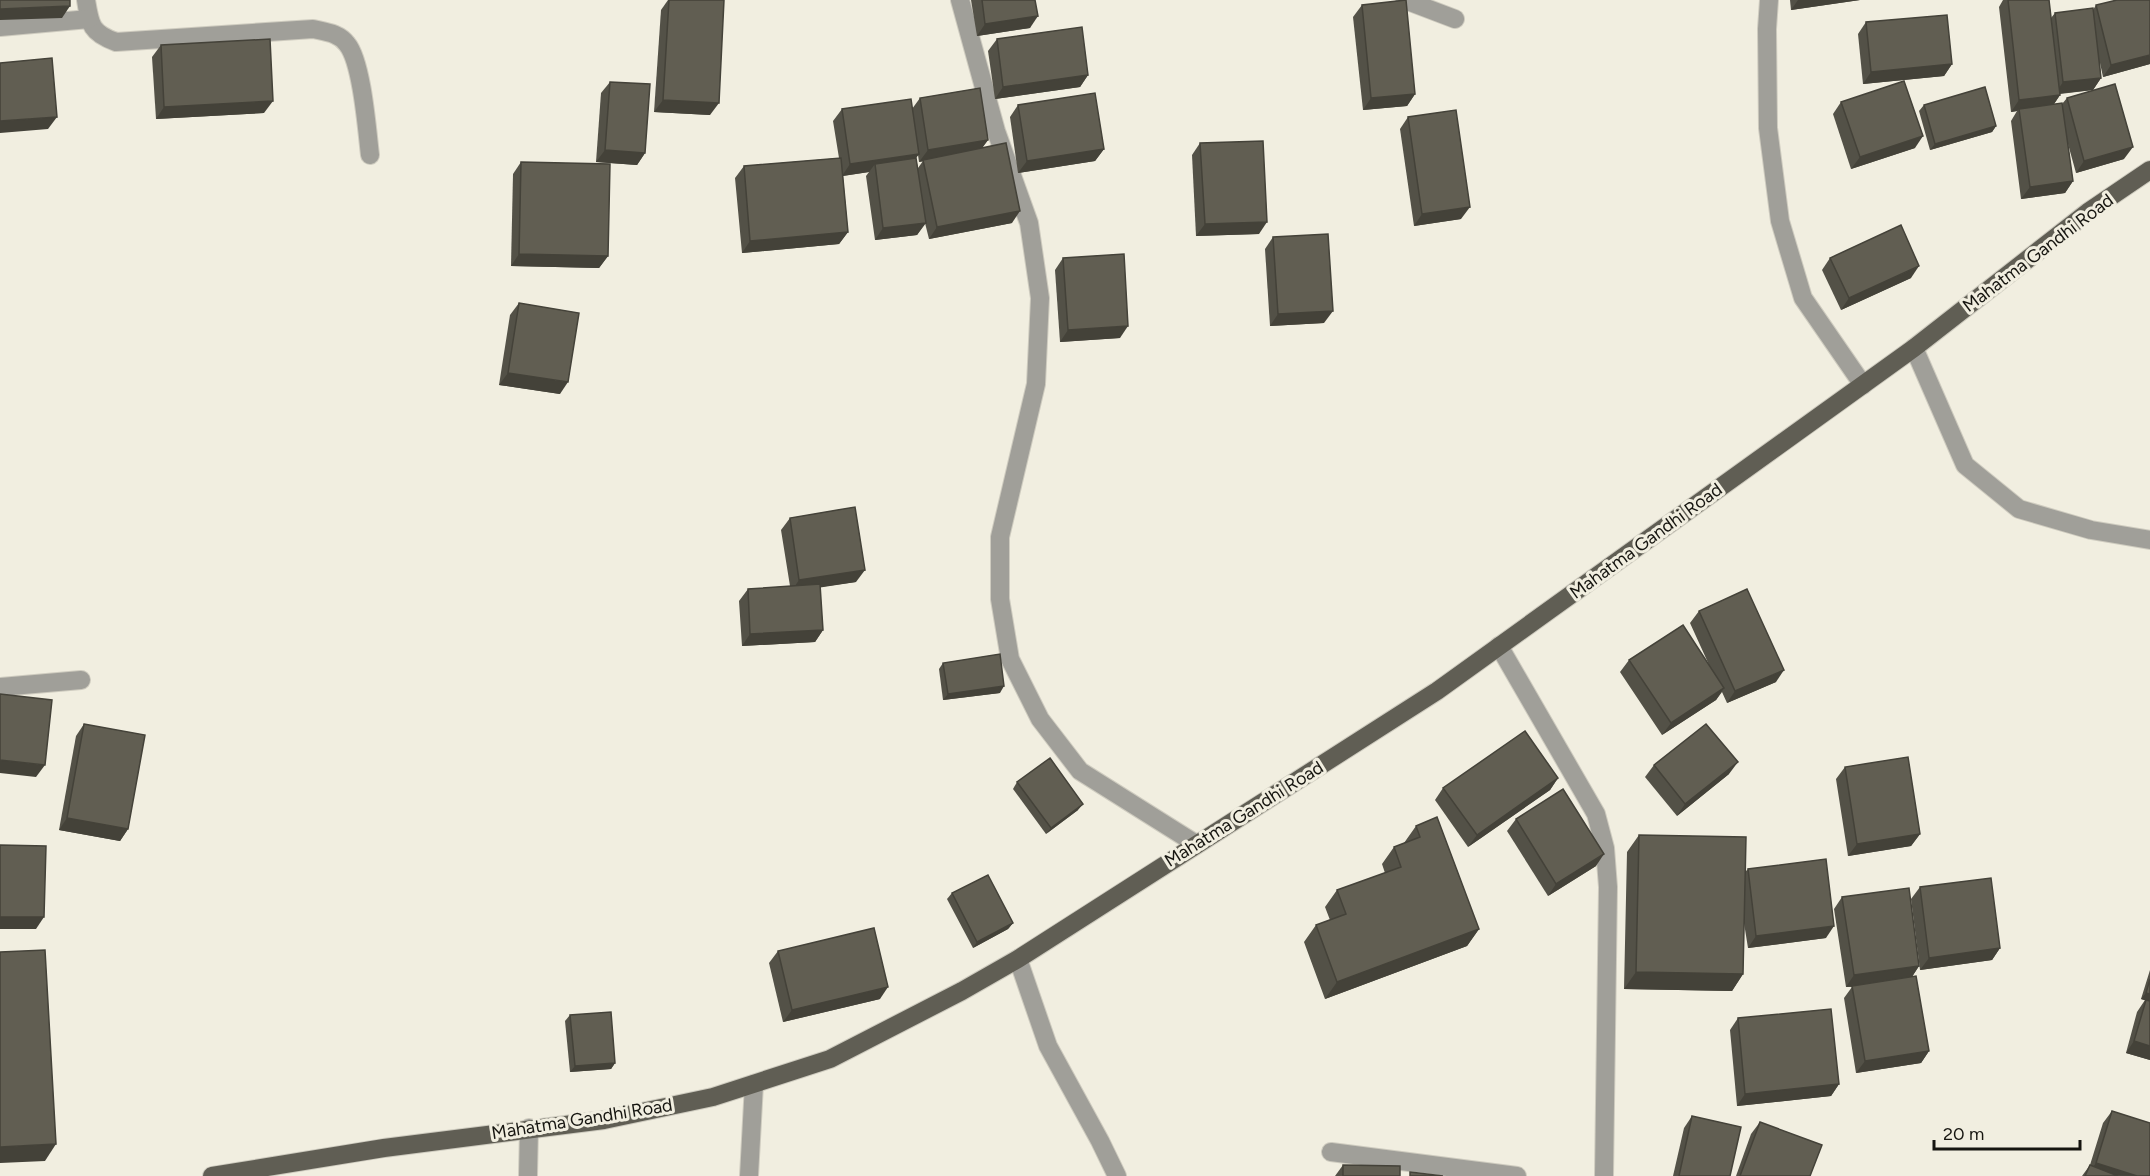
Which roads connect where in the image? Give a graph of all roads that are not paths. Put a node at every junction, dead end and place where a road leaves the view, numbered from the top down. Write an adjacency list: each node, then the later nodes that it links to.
1 (86, 0): 5 (street)
2 (960, 0): 16 (street)
3 (1405, 0): 6 (street)
4 (1769, 0): 11 (street)
5 (89, 19): 7 (street); 8 (street)
6 (1455, 19)
7 (0, 27)
8 (370, 155)
9 (2150, 170): 10 (main road, Mahatma Gandhi Road)
10 (1914, 348): 11 (main road, Mahatma Gandhi Road); 12 (street)
11 (1863, 385): 13 (main road, Mahatma Gandhi Road)
12 (2150, 540)
13 (1499, 646): 16 (main road, Mahatma Gandhi Road); 27 (street)
14 (81, 680): 15 (street)
15 (0, 687)
16 (1196, 844): 17 (main road, Mahatma Gandhi Road)
17 (1018, 958): 18 (main road, Mahatma Gandhi Road); 25 (street)
18 (754, 1084): 19 (main road, Mahatma Gandhi Road); 24 (street)
19 (529, 1128): 21 (main road, Mahatma Gandhi Road); 23 (street)
20 (1330, 1152): 26 (street)
21 (256, 1173): 22 (main road, Mahatma Gandhi Road)
22 (212, 1176)
23 (528, 1176)
24 (748, 1176)
25 (1117, 1176)
26 (1517, 1176)
27 (1604, 1176)

